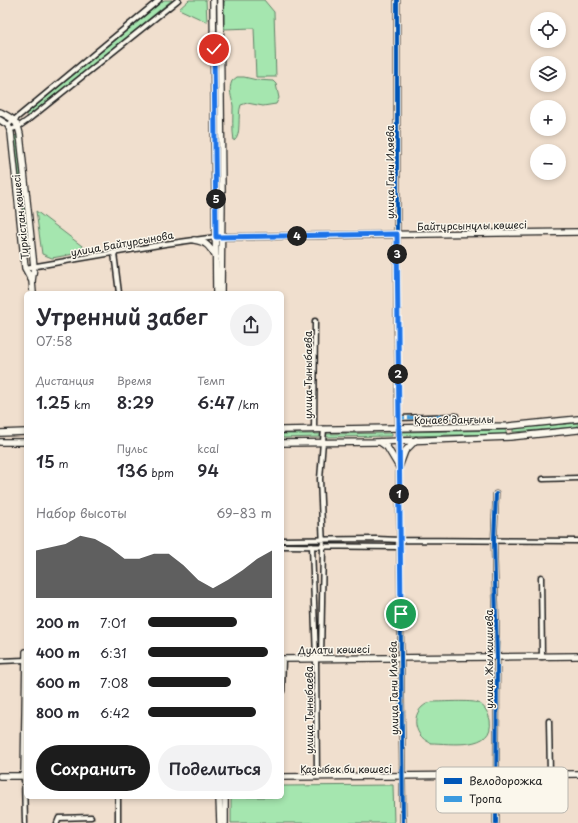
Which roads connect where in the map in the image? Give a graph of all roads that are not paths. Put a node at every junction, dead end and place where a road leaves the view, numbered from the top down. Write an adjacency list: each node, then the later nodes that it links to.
1 (159, 0): 8 (street)
2 (178, 0): 9 (street)
3 (213, 0): 13 (main road)
4 (397, 0): 12 (street, улица Гани Иляева)
5 (221, 2): 13 (main road)
6 (0, 112): 8 (main road)
7 (0, 120): 10 (main road)
8 (14, 120): 9 (main road); 10 (street)
9 (18, 127): 10 (street); 17 (main road, Түркістан көшесі)
10 (9, 128): 18 (main road, Түркістан көшесі)
11 (578, 232): 12 (main road, Байтұрсынұлы көшесі)
12 (397, 234): 13 (main road, Байтұрсынұлы көшесі); 27 (street, улица Гани Иляева)
13 (219, 237): 14 (street, улица Байтурсынова); 16 (main road); 23 (main road)
14 (194, 240): 15 (street, улица Байтурсынова); 16 (main road)
15 (114, 253): 17 (street, улица Байтурсынова); 21 (street)
16 (216, 258): 22 (main road)
17 (34, 267): 18 (street, улица Байтурсынова); 19 (main road, Түркістан көшесі)
18 (25, 268): 19 (main road, Түркістан көшесі)
19 (32, 281): 20 (main road, Түркістан көшесі)
20 (33, 291)
21 (119, 291)
22 (216, 291)
23 (221, 291)
24 (315, 321): 33 (street, улица Тыныбаева)
25 (578, 413): 29 (main road)
26 (456, 416): 27 (street)
27 (399, 418): 31 (street, улица Гани Иляева)
28 (578, 419): 29 (main road, Қонаев даңғылы)
29 (564, 421): 30 (main road, Қонаев даңғылы)
30 (509, 426): 31 (main road, Қонаев даңғылы); 38 (main road)
31 (399, 429): 34 (main road, Қонаев даңғылы); 41 (street, улица Гани Иляева)
32 (284, 430): 33 (main road, Қонаев даңғылы)
33 (314, 430): 34 (main road, Қонаев даңғылы)
34 (324, 430): 40 (street, улица Тыныбаева)
35 (578, 430): 38 (main road, Қонаев даңғылы)
36 (0, 431): 37 (main road)
37 (24, 432)
38 (510, 437): 39 (main road, Қонаев даңғылы)
39 (416, 440): 41 (main road, Қонаев даңғылы); 46 (main road)
40 (324, 441): 44 (main road, Қонаев даңғылы); 45 (main road, Қонаев даңғылы); 51 (street, улица Тыныбаева)
41 (399, 441): 44 (main road, Қонаев даңғылы); 46 (street, улица Гани Иляева)
42 (0, 442): 43 (main road)
43 (24, 442)
44 (378, 442): 46 (main road)
45 (284, 443)
46 (399, 467): 52 (street, улица Гани Иляева)
47 (578, 478): 48 (street)
48 (543, 479)
49 (496, 494): 53 (street, улица Жылкишиева)
50 (284, 540): 51 (street)
51 (322, 540): 52 (street); 57 (street, улица Тыныбаева)
52 (400, 540): 53 (street); 58 (street, улица Гани Иляева)
53 (494, 541): 54 (street); 63 (street, улица Жылкишиева)
54 (578, 541)
55 (284, 546): 56 (street)
56 (312, 546): 57 (street); 65 (street, улица Тыныбаева)
57 (323, 547): 58 (street); 65 (street, улица Тыныбаева)
58 (400, 547): 62 (street, улица Гани Иляева)
59 (541, 577): 61 (street)
60 (578, 656): 61 (main road, Дулати көшесі)
61 (542, 657): 63 (main road, Дулати көшесі)
62 (401, 658): 63 (main road, Дулати көшесі); 65 (main road, Дулати көшесі); 73 (street, улица Гани Иляева)
63 (497, 658): 69 (street, улица Жылкишиева)
64 (284, 659): 65 (main road, Дулати көшесі)
65 (318, 659): 76 (street, улица Тыныбаева)
66 (24, 660): 67 (street)
67 (0, 661)
68 (549, 722): 70 (street)
69 (496, 767)
70 (550, 767)
71 (0, 776): 72 (main road)
72 (24, 776)
73 (402, 776): 74 (main road, Қазыбек би көшесі); 76 (main road, Қазыбек би көшесі); 87 (street, улица Гани Иляева)
74 (436, 776)
75 (284, 777): 76 (main road, Қазыбек би көшесі)
76 (316, 777)
77 (25, 799): 82 (street)
78 (118, 799): 84 (street)
79 (219, 799): 85 (main road)
80 (224, 799): 86 (main road)
81 (92, 817): 83 (street)
82 (25, 823)
83 (57, 823)
84 (118, 823)
85 (220, 823)
86 (225, 823)
87 (402, 823)

